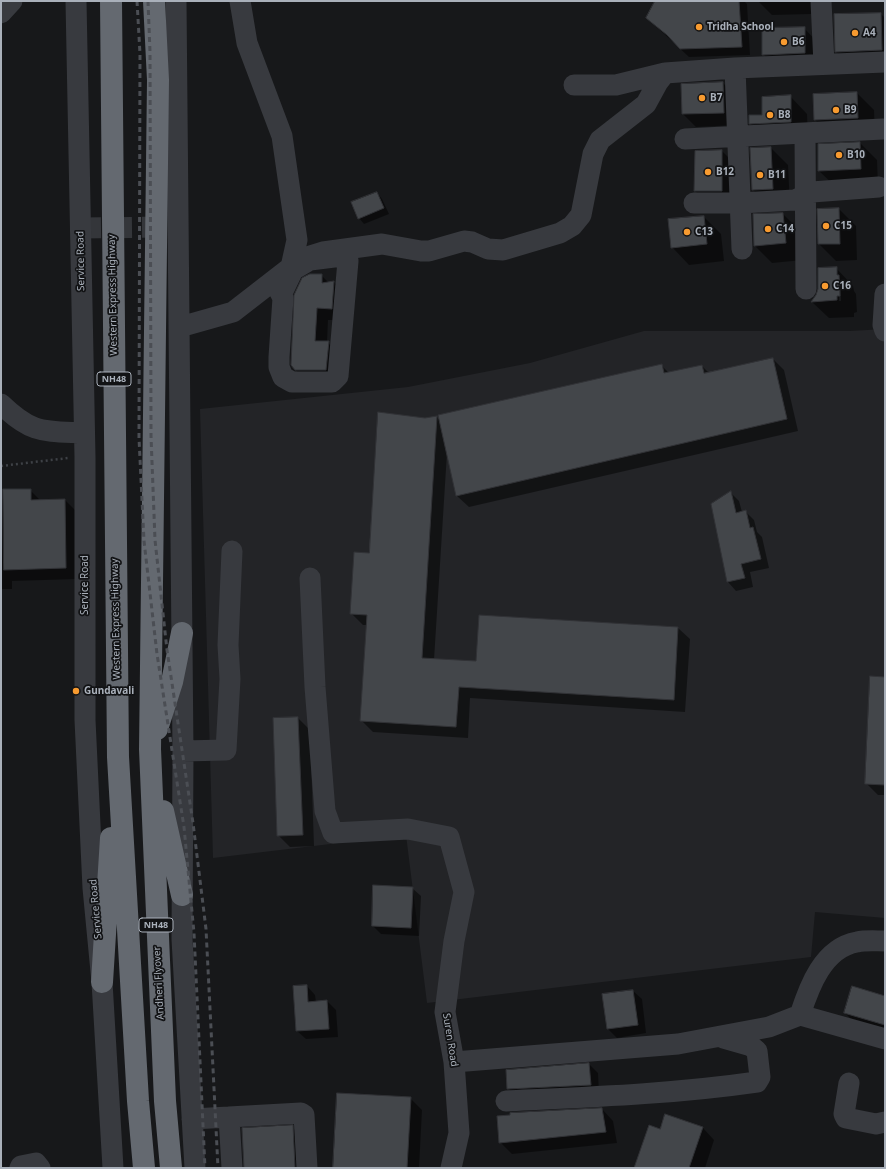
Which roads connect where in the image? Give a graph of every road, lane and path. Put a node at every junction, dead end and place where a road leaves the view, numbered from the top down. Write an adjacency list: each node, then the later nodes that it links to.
1 (12, 1): 8 (street)
2 (76, 1): 30 (street, Service Road)
3 (111, 1): 38 (highway, Western Express Highway / NH48)
4 (154, 1): 36 (highway, NH48)
5 (176, 1): 27 (street)
6 (240, 1): 23 (street)
7 (821, 1): 10 (street)
8 (1, 13)
9 (885, 62): 10 (street)
10 (824, 64): 11 (street)
11 (735, 68): 12 (street); 16 (street)
12 (666, 73): 13 (street); 23 (street)
13 (574, 85)
14 (883, 129): 15 (street)
15 (806, 133): 16 (street); 19 (street)
16 (738, 137): 17 (street); 21 (street)
17 (685, 139)
18 (879, 187): 19 (street)
19 (806, 195): 21 (street); 25 (street)
20 (694, 203): 21 (street)
21 (740, 203): 22 (street)
22 (742, 249)
23 (291, 267): 24 (street)
24 (276, 288): 24 (street); 27 (street)
25 (806, 289)
26 (885, 294): 28 (street)
27 (180, 327): 35 (street)
28 (884, 328)
29 (1, 404): 30 (street)
30 (84, 433): 41 (street, Service Road)
31 (67, 458): 32 (path)
32 (1, 466)
33 (232, 551): 37 (street)
34 (310, 578): 45 (street, Suren Road)
35 (182, 633): 36 (highway); 37 (street)
36 (150, 749): 39 (highway); 55 (highway, Andheri Flyover / NH48)
37 (183, 751): 39 (street)
38 (118, 757): 41 (highway); 54 (highway, NH48)
39 (182, 895): 49 (street)
40 (885, 941): 42 (street)
41 (102, 982): 53 (street, Service Road)
42 (800, 1015): 43 (street); 44 (street)
43 (717, 1036): 45 (street); 47 (street)
44 (885, 1039)
45 (454, 1062): 59 (street, Suren Road)
46 (849, 1083): 50 (street)
47 (506, 1101)
48 (230, 1117): 49 (street); 57 (street); 58 (street)
49 (192, 1119): 56 (street)
50 (885, 1122)
51 (20, 1168): 52 (street)
52 (40, 1168)
53 (113, 1168)
54 (144, 1168)
55 (171, 1168)
56 (195, 1168)
57 (232, 1168)
58 (307, 1168)
59 (451, 1168)

